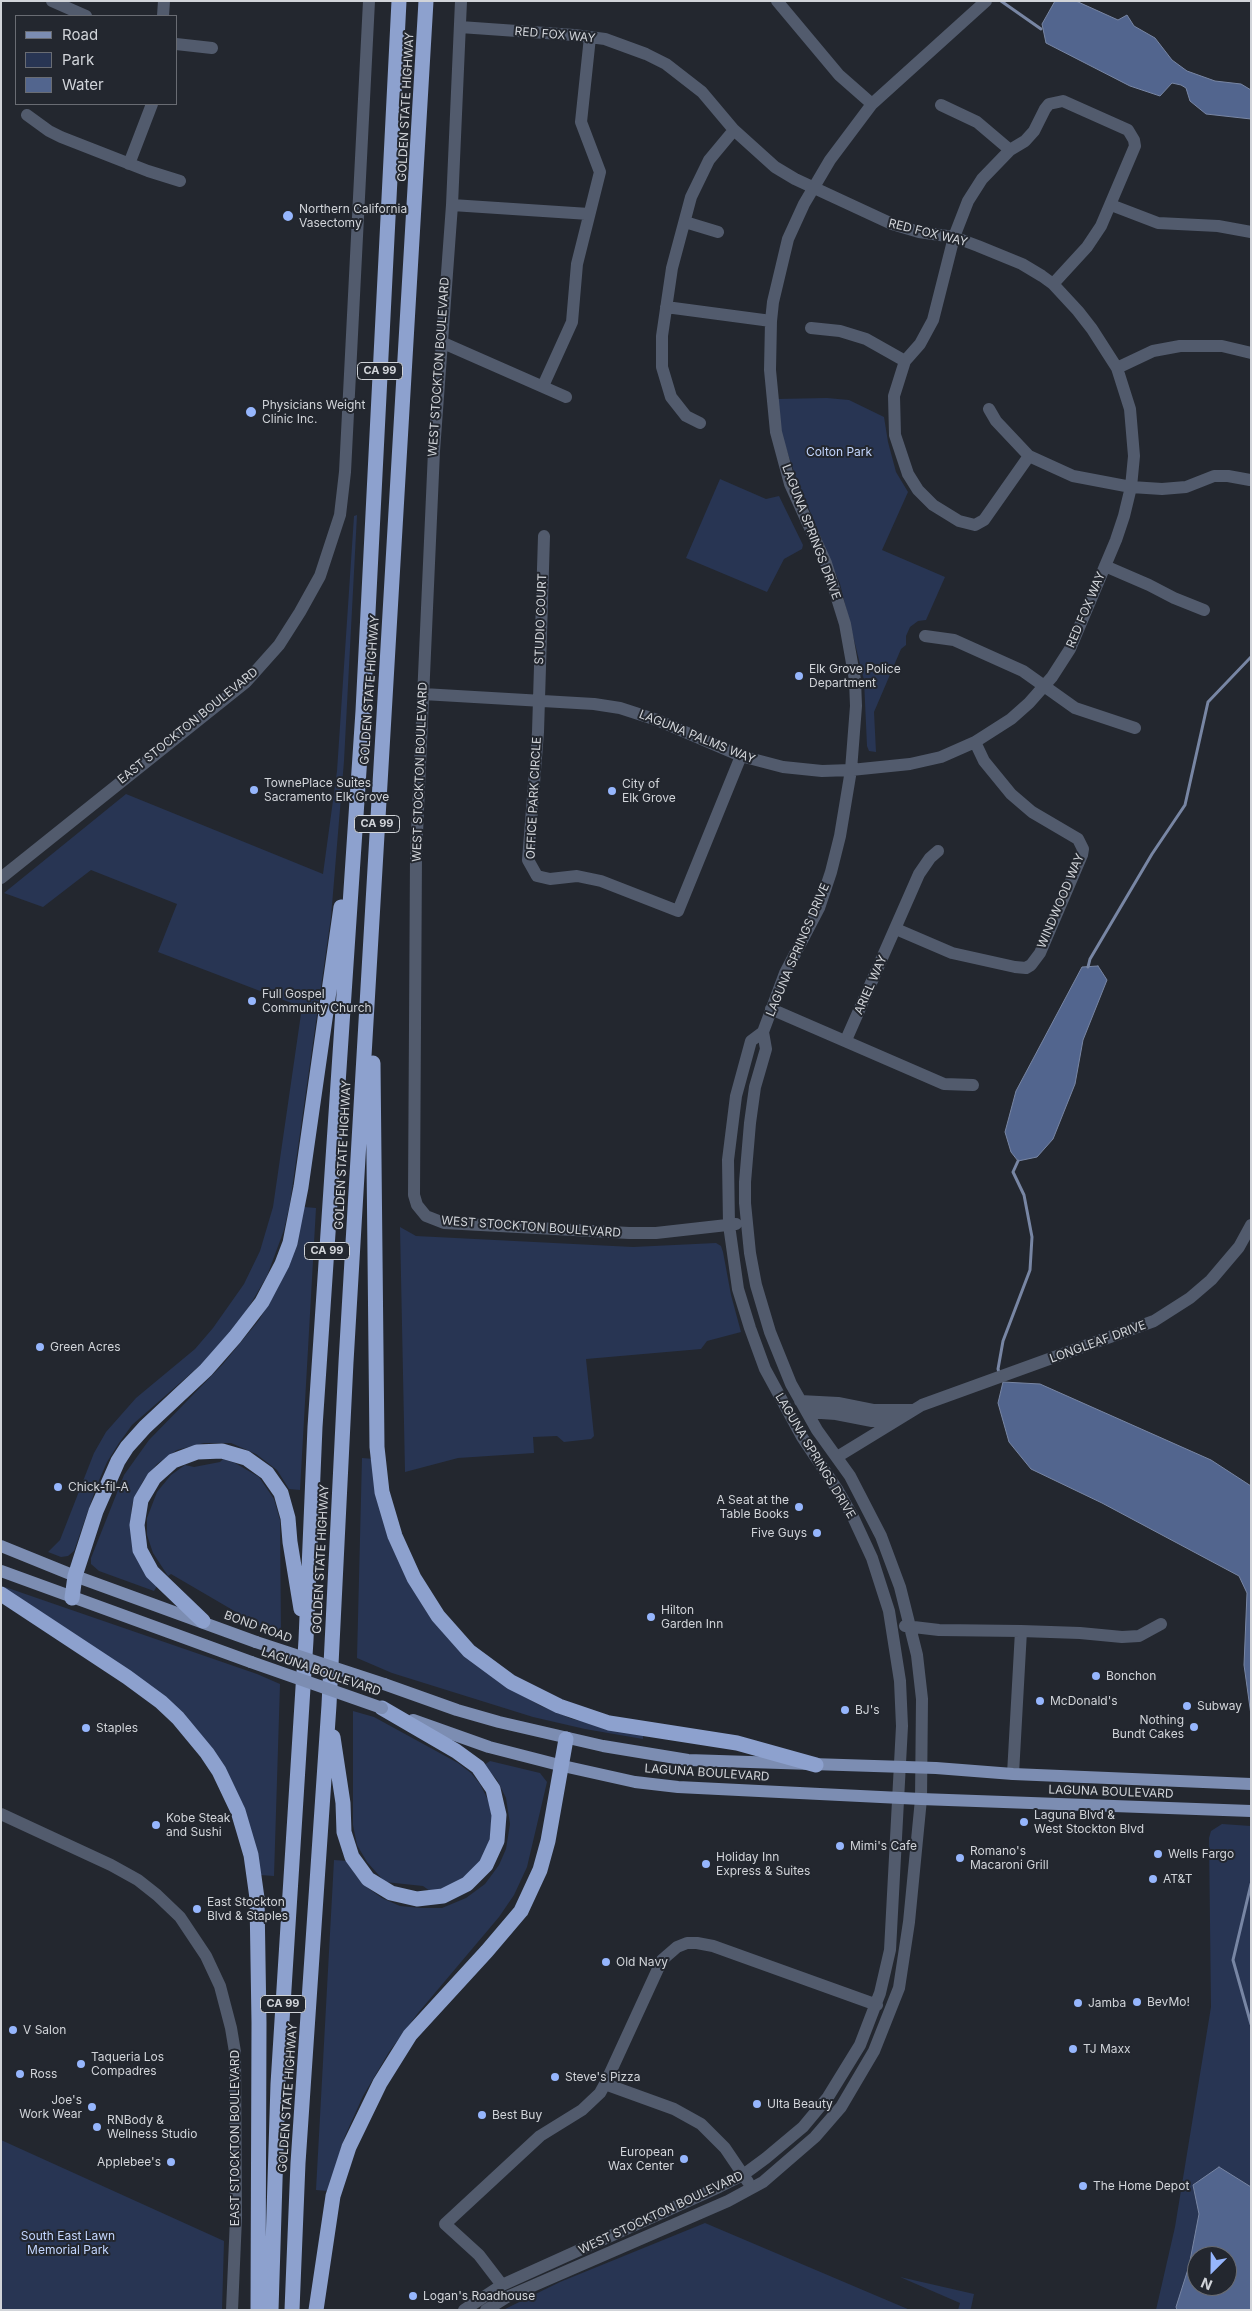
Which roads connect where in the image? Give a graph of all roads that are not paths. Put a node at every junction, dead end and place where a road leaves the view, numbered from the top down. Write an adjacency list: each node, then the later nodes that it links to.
1 (52, 1): 9 (street)
2 (164, 1): 10 (street)
3 (369, 1): 59 (street, EAST STOCKTON BOULEVARD)
4 (399, 1): 58 (highway, GOLDEN STATE HIGHWAY / CA 99)
5 (426, 1): 60 (highway, GOLDEN STATE HIGHWAY / CA 99)
6 (461, 1): 11 (street, WEST STOCKTON BOULEVARD)
7 (777, 1): 15 (street)
8 (986, 1): 15 (street, LAGUNA SPRINGS DRIVE)
9 (84, 15)
10 (163, 15)
11 (460, 27): 12 (street, RED FOX WAY); 25 (street, WEST STOCKTON BOULEVARD)
12 (590, 37): 19 (street, RED FOX WAY); 26 (street)
13 (178, 44): 14 (street)
14 (212, 48)
15 (872, 104): 23 (street, LAGUNA SPRINGS DRIVE)
16 (152, 105): 21 (street)
17 (941, 105): 20 (street)
18 (27, 114): 21 (street)
19 (734, 130): 23 (street, RED FOX WAY); 27 (street)
20 (1010, 150): 24 (street); 30 (street)
21 (129, 164): 22 (street)
22 (180, 181)
23 (813, 188): 30 (street, RED FOX WAY); 33 (street, LAGUNA SPRINGS DRIVE)
24 (1111, 205): 29 (street); 31 (street)
25 (452, 206): 26 (street); 35 (street, WEST STOCKTON BOULEVARD)
26 (589, 214): 39 (street)
27 (685, 222): 28 (street); 32 (street)
28 (718, 232)
29 (1251, 232)
30 (954, 237): 31 (street, RED FOX WAY); 37 (street)
31 (1053, 284): 38 (street, RED FOX WAY)
32 (666, 307): 33 (street); 42 (street)
33 (771, 321): 56 (street, LAGUNA SPRINGS DRIVE)
34 (811, 328): 37 (street)
35 (441, 342): 39 (street); 51 (street, WEST STOCKTON BOULEVARD)
36 (1251, 353): 38 (street)
37 (905, 361): 43 (street)
38 (1117, 368): 45 (street, RED FOX WAY)
39 (543, 386): 40 (street)
40 (566, 397)
41 (989, 409): 43 (street)
42 (700, 423)
43 (1029, 456): 45 (street)
44 (1250, 480): 45 (street)
45 (1131, 487): 47 (street, RED FOX WAY)
46 (544, 536): 52 (street, STUDIO COURT)
47 (1105, 566): 48 (street); 50 (street, RED FOX WAY)
48 (1204, 610)
49 (925, 636): 50 (street)
50 (1046, 686): 53 (street); 54 (street, RED FOX WAY)
51 (423, 694): 52 (street, LAGUNA PALMS WAY); 67 (street, WEST STOCKTON BOULEVARD)
52 (537, 701): 55 (street, LAGUNA PALMS WAY); 55 (street, OFFICE PARK CIRCLE)
53 (1135, 728)
54 (975, 742): 56 (street, RED FOX WAY); 61 (street, WINDWOOD WAY)
55 (741, 756): 56 (street, LAGUNA PALMS WAY)
56 (851, 770): 62 (street, LAGUNA SPRINGS DRIVE)
57 (938, 851): 61 (street, ARIEL WAY)
58 (353, 862): 79 (highway); 88 (highway, GOLDEN STATE HIGHWAY / CA 99)
59 (1, 878)
60 (371, 929): 89 (highway, GOLDEN STATE HIGHWAY / CA 99); 93 (highway)
61 (896, 929): 64 (street, ARIEL WAY)
62 (771, 1009): 63 (street, LAGUNA SPRINGS DRIVE); 64 (street)
63 (763, 1032): 66 (street, LAGUNA SPRINGS DRIVE); 67 (street, LAGUNA SPRINGS DRIVE)
64 (846, 1040): 65 (street)
65 (973, 1085)
66 (747, 1222): 67 (street, WEST STOCKTON BOULEVARD); 69 (street, LAGUNA SPRINGS DRIVE)
67 (728, 1225): 74 (street, LAGUNA SPRINGS DRIVE)
68 (1251, 1225): 70 (street, LONGLEAF DRIVE)
69 (800, 1401): 70 (street, LONGLEAF DRIVE); 71 (street, LAGUNA SPRINGS DRIVE)
70 (912, 1410): 72 (street, LONGLEAF DRIVE)
71 (807, 1412): 72 (street, LONGLEAF DRIVE); 73 (street, LAGUNA SPRINGS DRIVE)
72 (898, 1418): 73 (street, LONGLEAF DRIVE)
73 (837, 1458): 75 (street, LAGUNA SPRINGS DRIVE)
74 (837, 1489): 75 (street); 76 (street, LAGUNA SPRINGS DRIVE)
75 (884, 1542): 80 (street, LAGUNA SPRINGS DRIVE)
76 (866, 1543): 80 (street); 81 (street, LAGUNA SPRINGS DRIVE)
77 (1, 1546): 79 (main road, BOND ROAD)
78 (1, 1571): 83 (main road)
79 (75, 1576): 83 (highway); 84 (main road, BOND ROAD)
80 (900, 1587): 86 (street, LAGUNA SPRINGS DRIVE)
81 (883, 1589): 86 (street); 94 (street, LAGUNA SPRINGS DRIVE)
82 (1, 1594): 108 (highway)
83 (72, 1598): 90 (main road, LAGUNA BOULEVARD, bridge)
84 (203, 1621): 88 (highway); 91 (main road, BOND ROAD, bridge)
85 (1161, 1624): 87 (street)
86 (911, 1628): 87 (street); 95 (street, LAGUNA SPRINGS DRIVE)
87 (1021, 1631): 96 (street)
88 (306, 1640): 109 (highway, GOLDEN STATE HIGHWAY / CA 99)
89 (329, 1705): 90 (highway); 110 (highway, GOLDEN STATE HIGHWAY / CA 99)
90 (382, 1708): 92 (main road, LAGUNA BOULEVARD)
91 (566, 1739): 92 (highway); 93 (main road, LAGUNA BOULEVARD)
92 (563, 1766): 98 (main road, LAGUNA BOULEVARD); 111 (highway)
93 (816, 1766): 94 (main road, LAGUNA BOULEVARD)
94 (900, 1767): 95 (main road, LAGUNA BOULEVARD); 98 (street, LAGUNA SPRINGS DRIVE)
95 (922, 1768): 96 (main road, LAGUNA BOULEVARD); 99 (street, LAGUNA SPRINGS DRIVE)
96 (1013, 1774): 97 (main road, LAGUNA BOULEVARD)
97 (1251, 1784)
98 (897, 1797): 99 (main road, LAGUNA BOULEVARD); 102 (street, WEST STOCKTON BOULEVARD)
99 (921, 1798): 100 (main road, LAGUNA BOULEVARD); 105 (street, WEST STOCKTON BOULEVARD)
100 (1248, 1811)
101 (1, 1814): 107 (street, EAST STOCKTON BOULEVARD)
102 (877, 2005): 103 (street); 104 (street, WEST STOCKTON BOULEVARD)
103 (605, 2084): 104 (street); 106 (street)
104 (743, 2175): 105 (street); 106 (street, WEST STOCKTON BOULEVARD)
105 (753, 2189): 113 (street, WEST STOCKTON BOULEVARD)
106 (502, 2286): 112 (street, WEST STOCKTON BOULEVARD)
107 (232, 2310)
108 (258, 2310)
109 (271, 2310)
110 (292, 2310)
111 (316, 2310)
112 (464, 2310)
113 (486, 2310)

